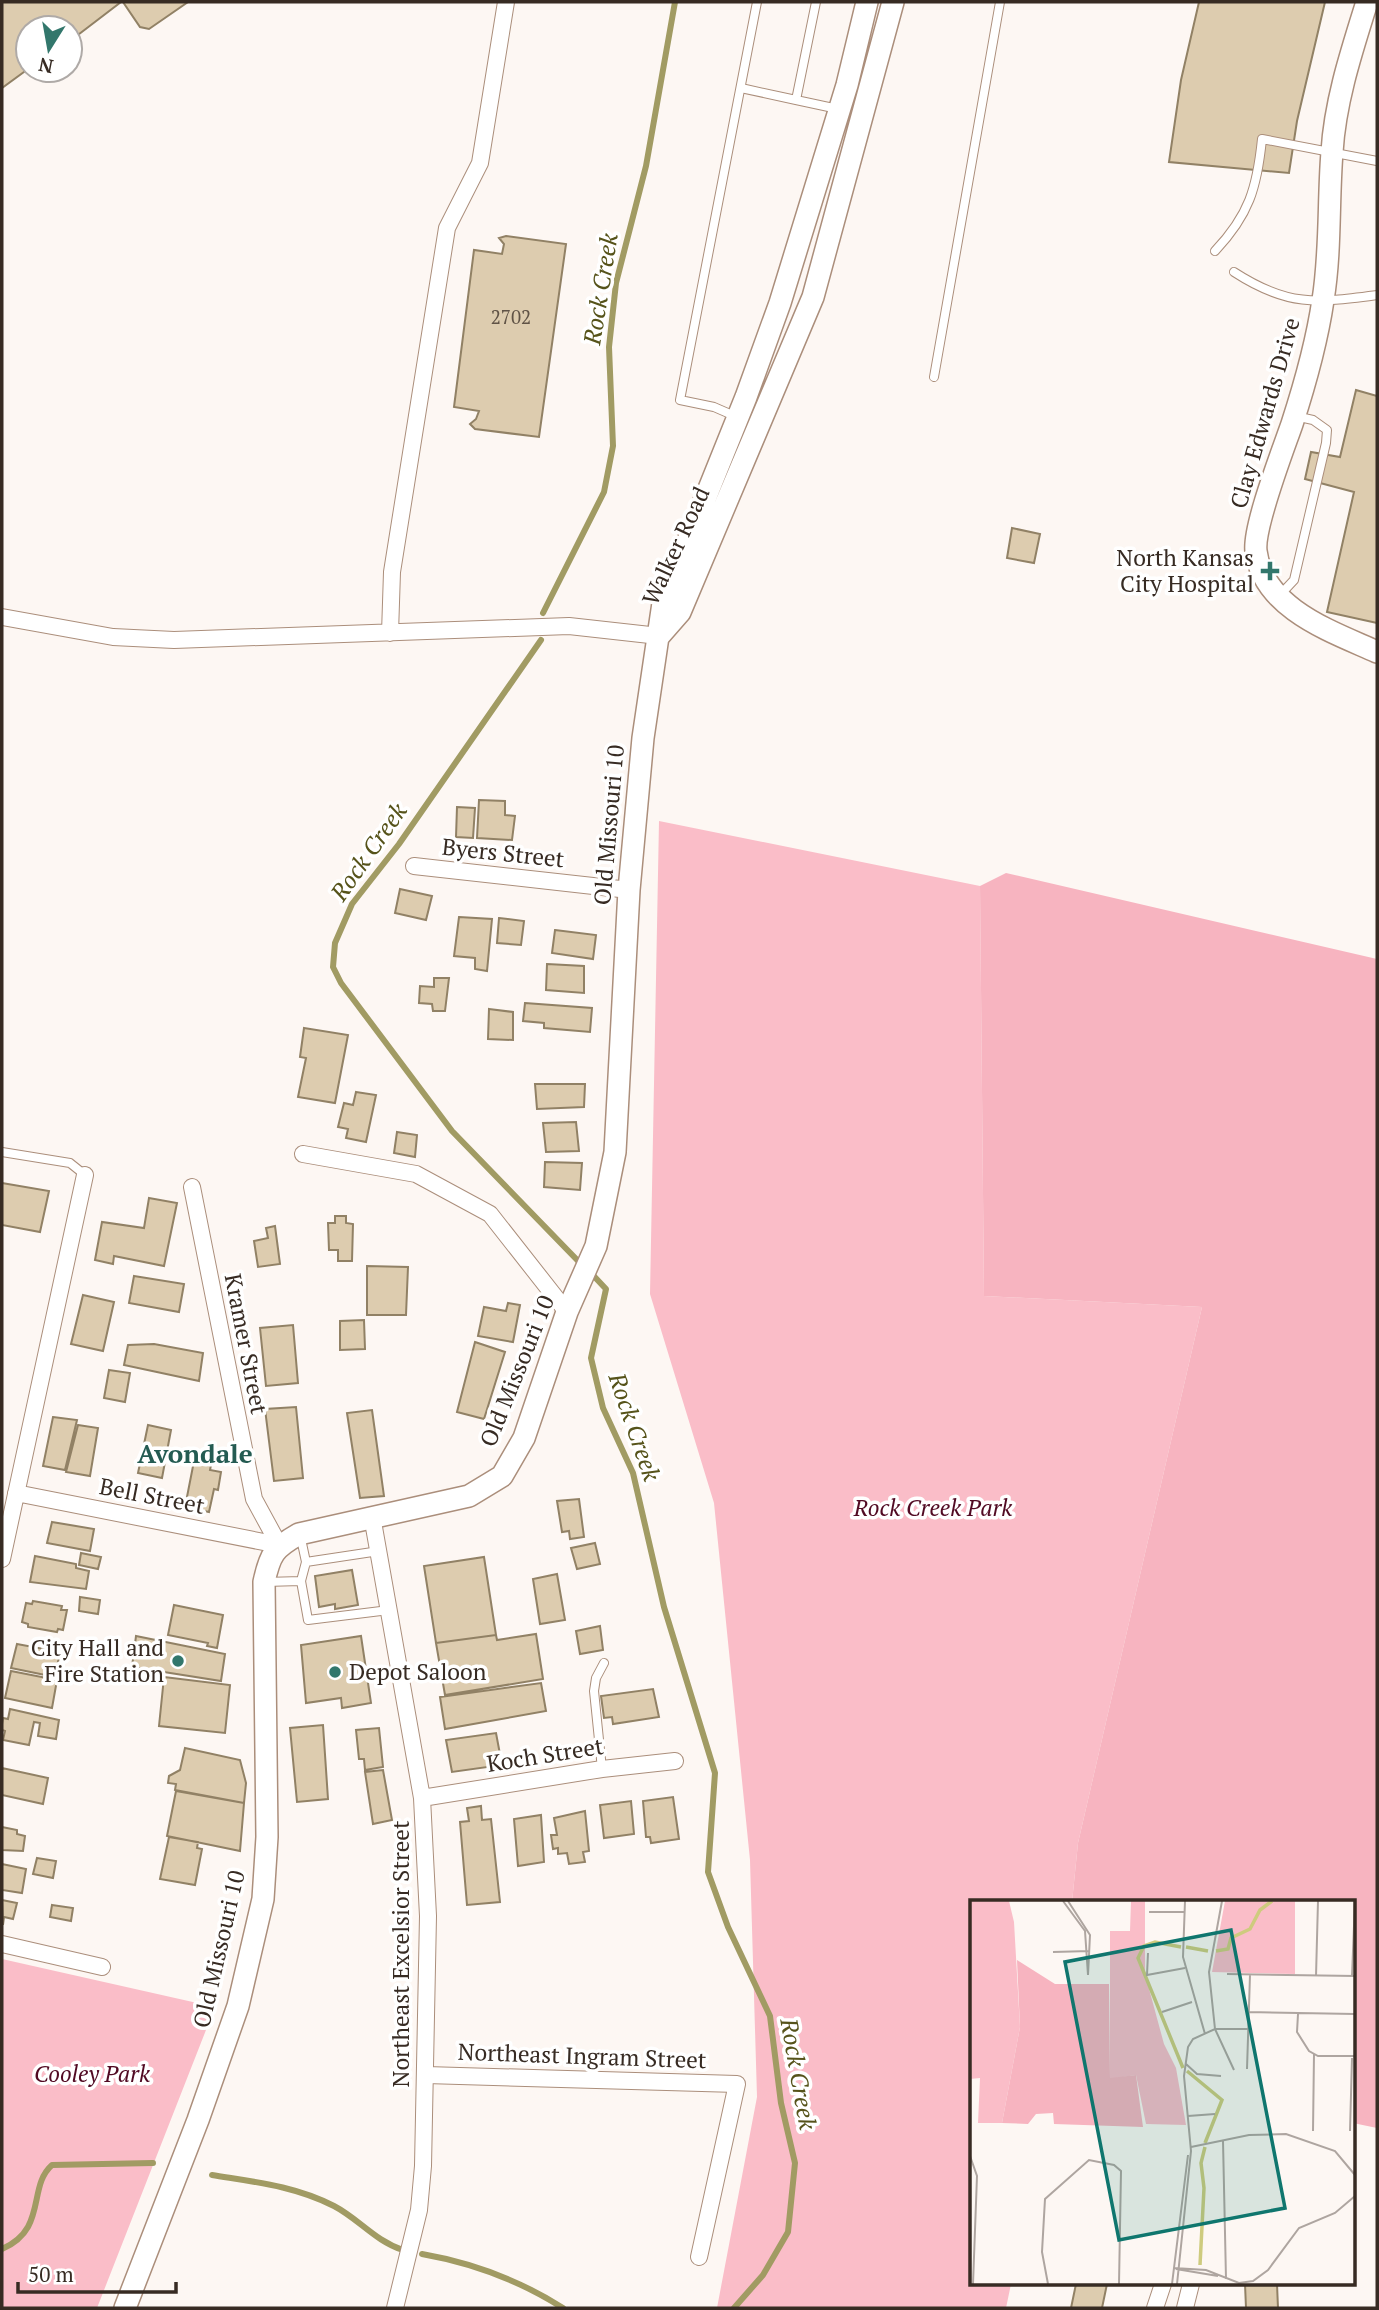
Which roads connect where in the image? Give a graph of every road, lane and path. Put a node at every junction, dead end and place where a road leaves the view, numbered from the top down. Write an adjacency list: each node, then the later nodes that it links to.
1 (506, 2): 24 (street)
2 (757, 2): 8 (lane)
3 (816, 2): 9 (lane)
4 (867, 2): 10 (street, Walker Road)
5 (893, 2): 11 (street, Walker Road)
6 (1000, 2): 18 (lane)
7 (1367, 2): 12 (street, Clay Edwards Drive)
8 (741, 88): 9 (lane); 20 (lane)
9 (796, 100): 10 (lane)
10 (840, 109): 11 (street); 20 (street, Walker Road)
11 (863, 118): 21 (street, Walker Road)
12 (1332, 150): 13 (lane); 14 (lane); 17 (street, Clay Edwards Drive)
13 (1377, 161)
14 (1215, 251)
15 (1234, 272): 17 (lane)
16 (1377, 295): 17 (lane)
17 (1323, 300): 19 (street, Clay Edwards Drive)
18 (934, 377)
19 (1295, 416): 22 (street, Clay Edwards Drive); 22 (lane)
20 (737, 418): 21 (street); 25 (street, Walker Road)
21 (758, 428): 25 (street, Walker Road)
22 (1279, 596): 26 (street, Clay Edwards Drive)
23 (2, 617): 24 (street)
24 (390, 633): 25 (street)
25 (659, 636): 28 (street, Old Missouri 10)
26 (1377, 652)
27 (414, 866): 28 (street, Byers Street)
28 (629, 890): 33 (street, Old Missouri 10)
29 (2, 1152): 31 (lane)
30 (303, 1154): 33 (street)
31 (85, 1175): 34 (street)
32 (192, 1187): 37 (street, Kramer Street)
33 (567, 1312): 35 (street, Old Missouri 10)
34 (16, 1493): 37 (street, Bell Street); 39 (street)
35 (372, 1516): 36 (street, Old Missouri 10); 38 (street, Northeast Excelsior Street)
36 (299, 1534): 37 (street, Old Missouri 10); 40 (lane)
37 (279, 1545): 42 (street, Old Missouri 10)
38 (379, 1551): 40 (lane); 43 (street, Northeast Excelsior Street)
39 (2, 1559)
40 (306, 1562): 41 (lane)
41 (301, 1581): 42 (lane); 43 (lane)
42 (264, 1582): 54 (street, Old Missouri 10)
43 (389, 1610): 47 (street, Northeast Excelsior Street)
44 (604, 1663): 46 (lane)
45 (675, 1761): 46 (street, Koch Street)
46 (602, 1769): 47 (street, Koch Street)
47 (422, 1798): 50 (street, Northeast Excelsior Street)
48 (2, 1944): 49 (street)
49 (102, 1967)
50 (426, 2075): 51 (street, Northeast Ingram Street); 55 (street, Northeast Excelsior Street)
51 (699, 2257)
52 (1162, 2286): 56 (street)
53 (1190, 2286): 57 (street)
54 (125, 2308)
55 (396, 2308)
56 (1154, 2308)
57 (1185, 2308)

